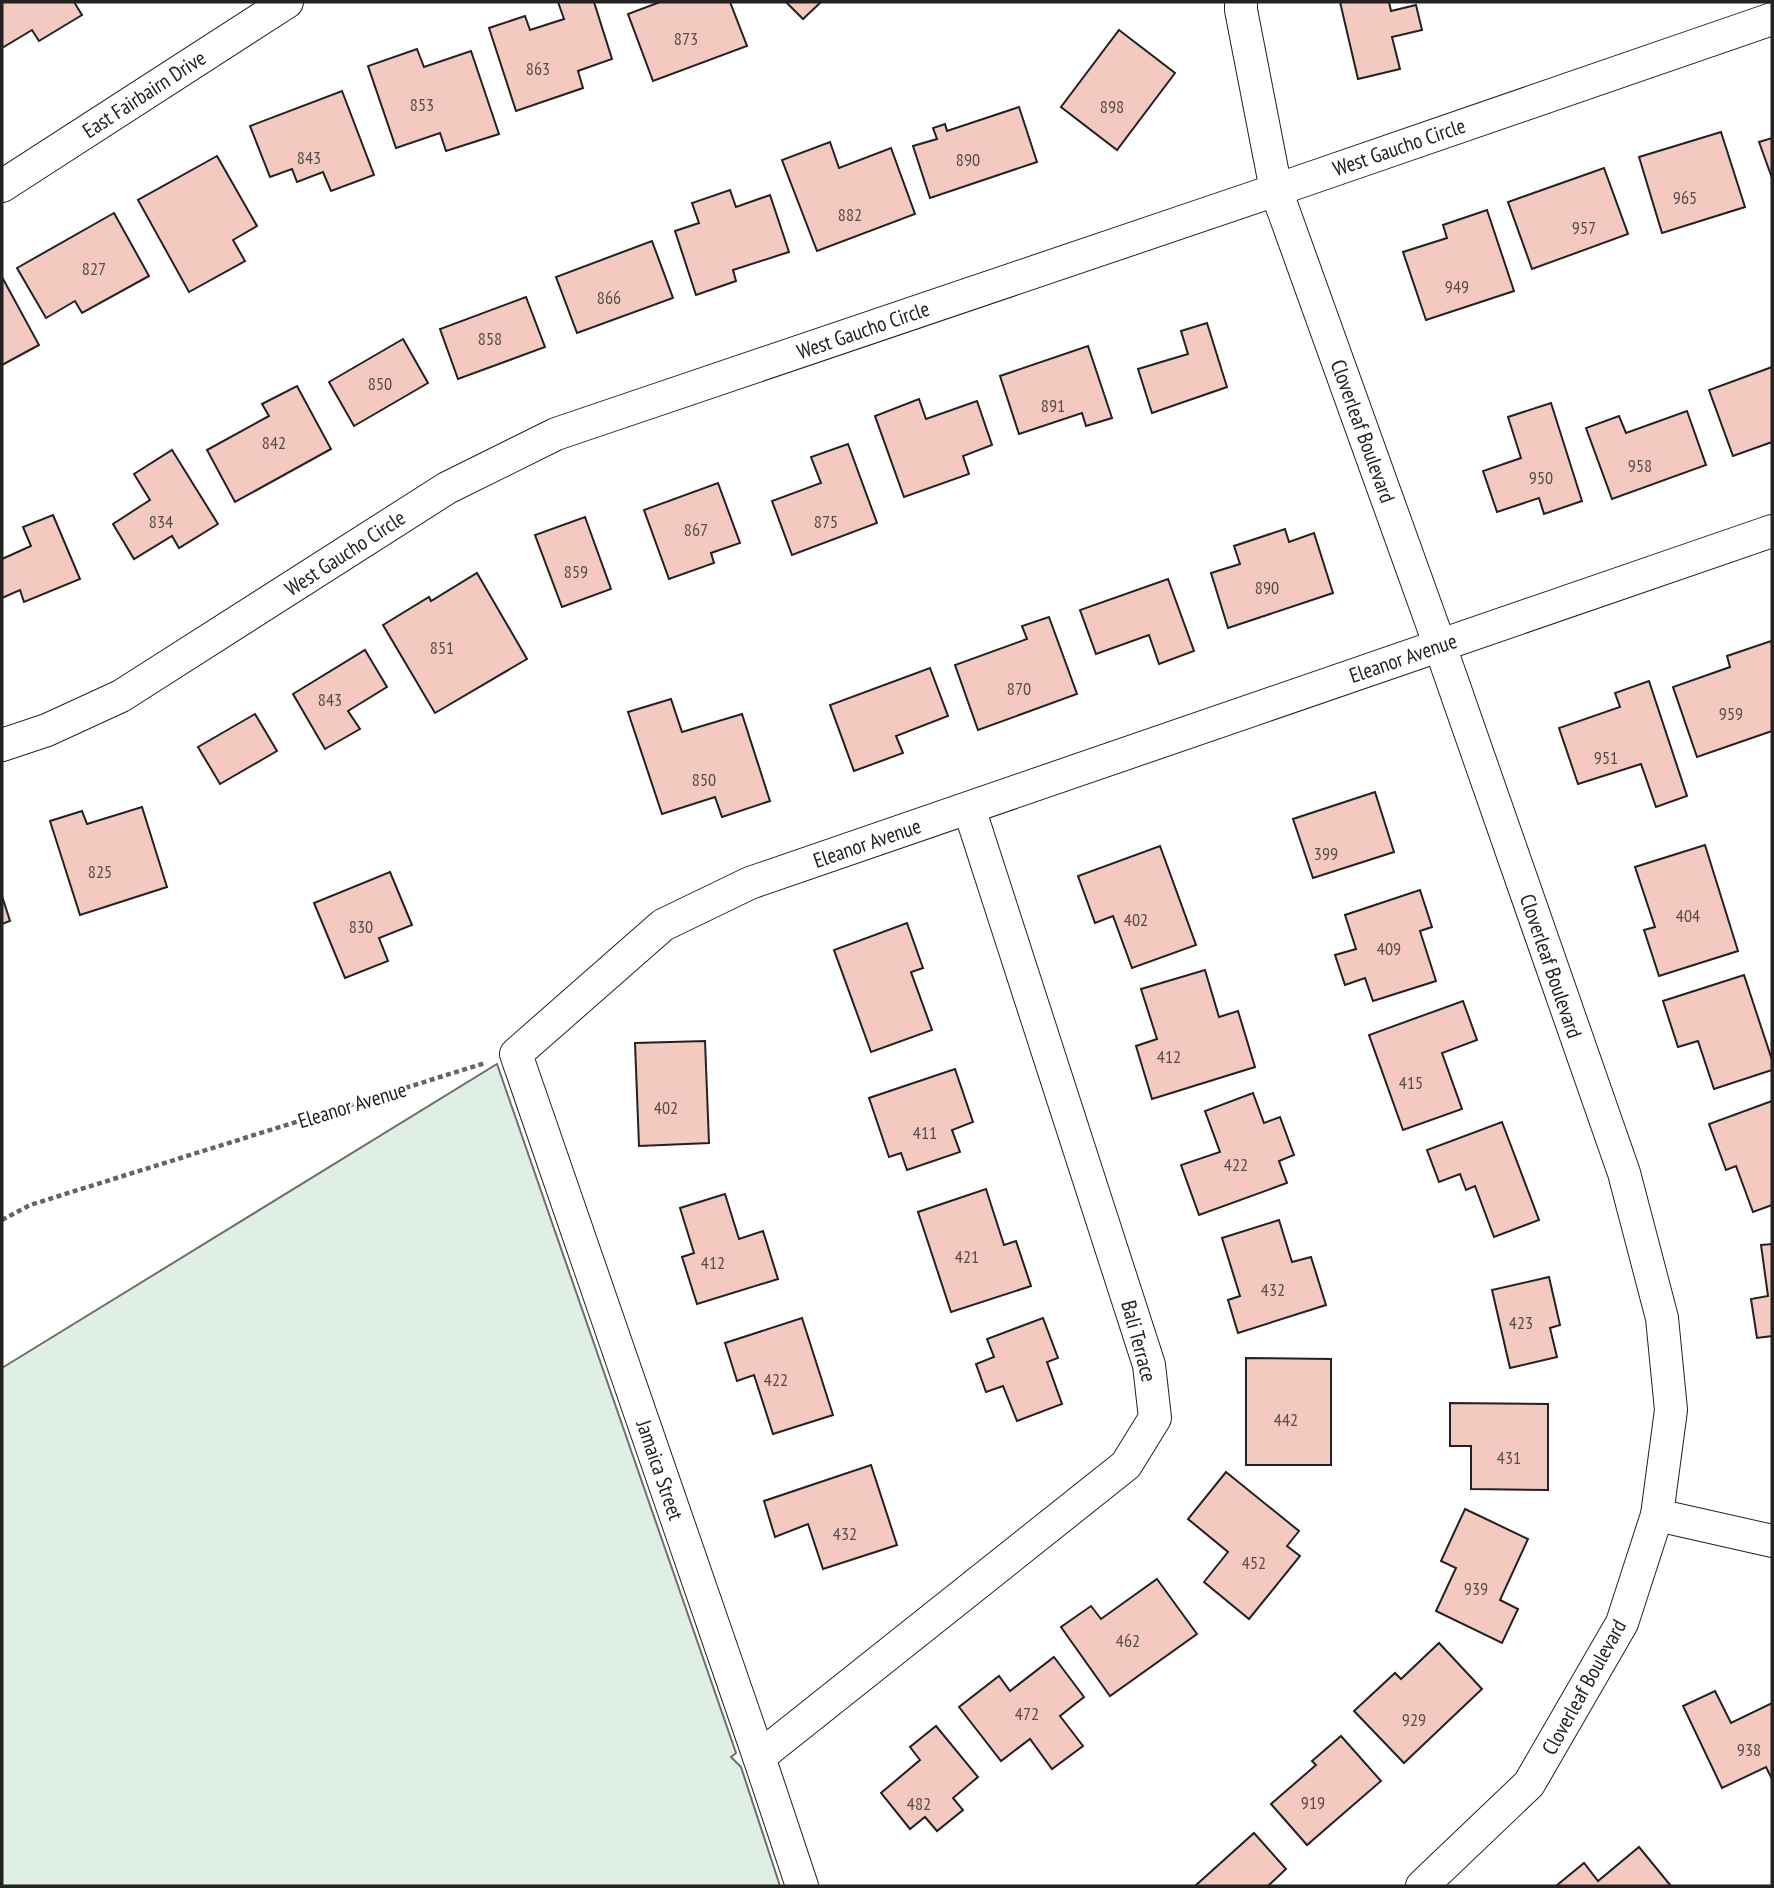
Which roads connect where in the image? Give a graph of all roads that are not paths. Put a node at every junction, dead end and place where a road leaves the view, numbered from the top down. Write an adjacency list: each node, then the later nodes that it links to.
1 (287, 2): 4 (street, East Fairbairn Drive)
2 (1241, 2): 5 (street, Cloverleaf Boulevard)
3 (1772, 19): 5 (street, West Gaucho Circle)
4 (2, 186)
5 (1276, 190): 7 (street, Cloverleaf Boulevard); 8 (street, West Gaucho Circle)
6 (1772, 531): 7 (street, Eleanor Avenue)
7 (1440, 646): 9 (street, Eleanor Avenue); 11 (street, Cloverleaf Boulevard)
8 (2, 745)
9 (969, 807): 10 (street, Eleanor Avenue); 13 (street, Bali Terrace)
10 (516, 1054): 13 (street, Jamaica Street)
11 (1657, 1515): 12 (street); 15 (street, Cloverleaf Boulevard)
12 (1772, 1541)
13 (760, 1757): 14 (street, Jamaica Street)
14 (802, 1886)
15 (1422, 1886)

